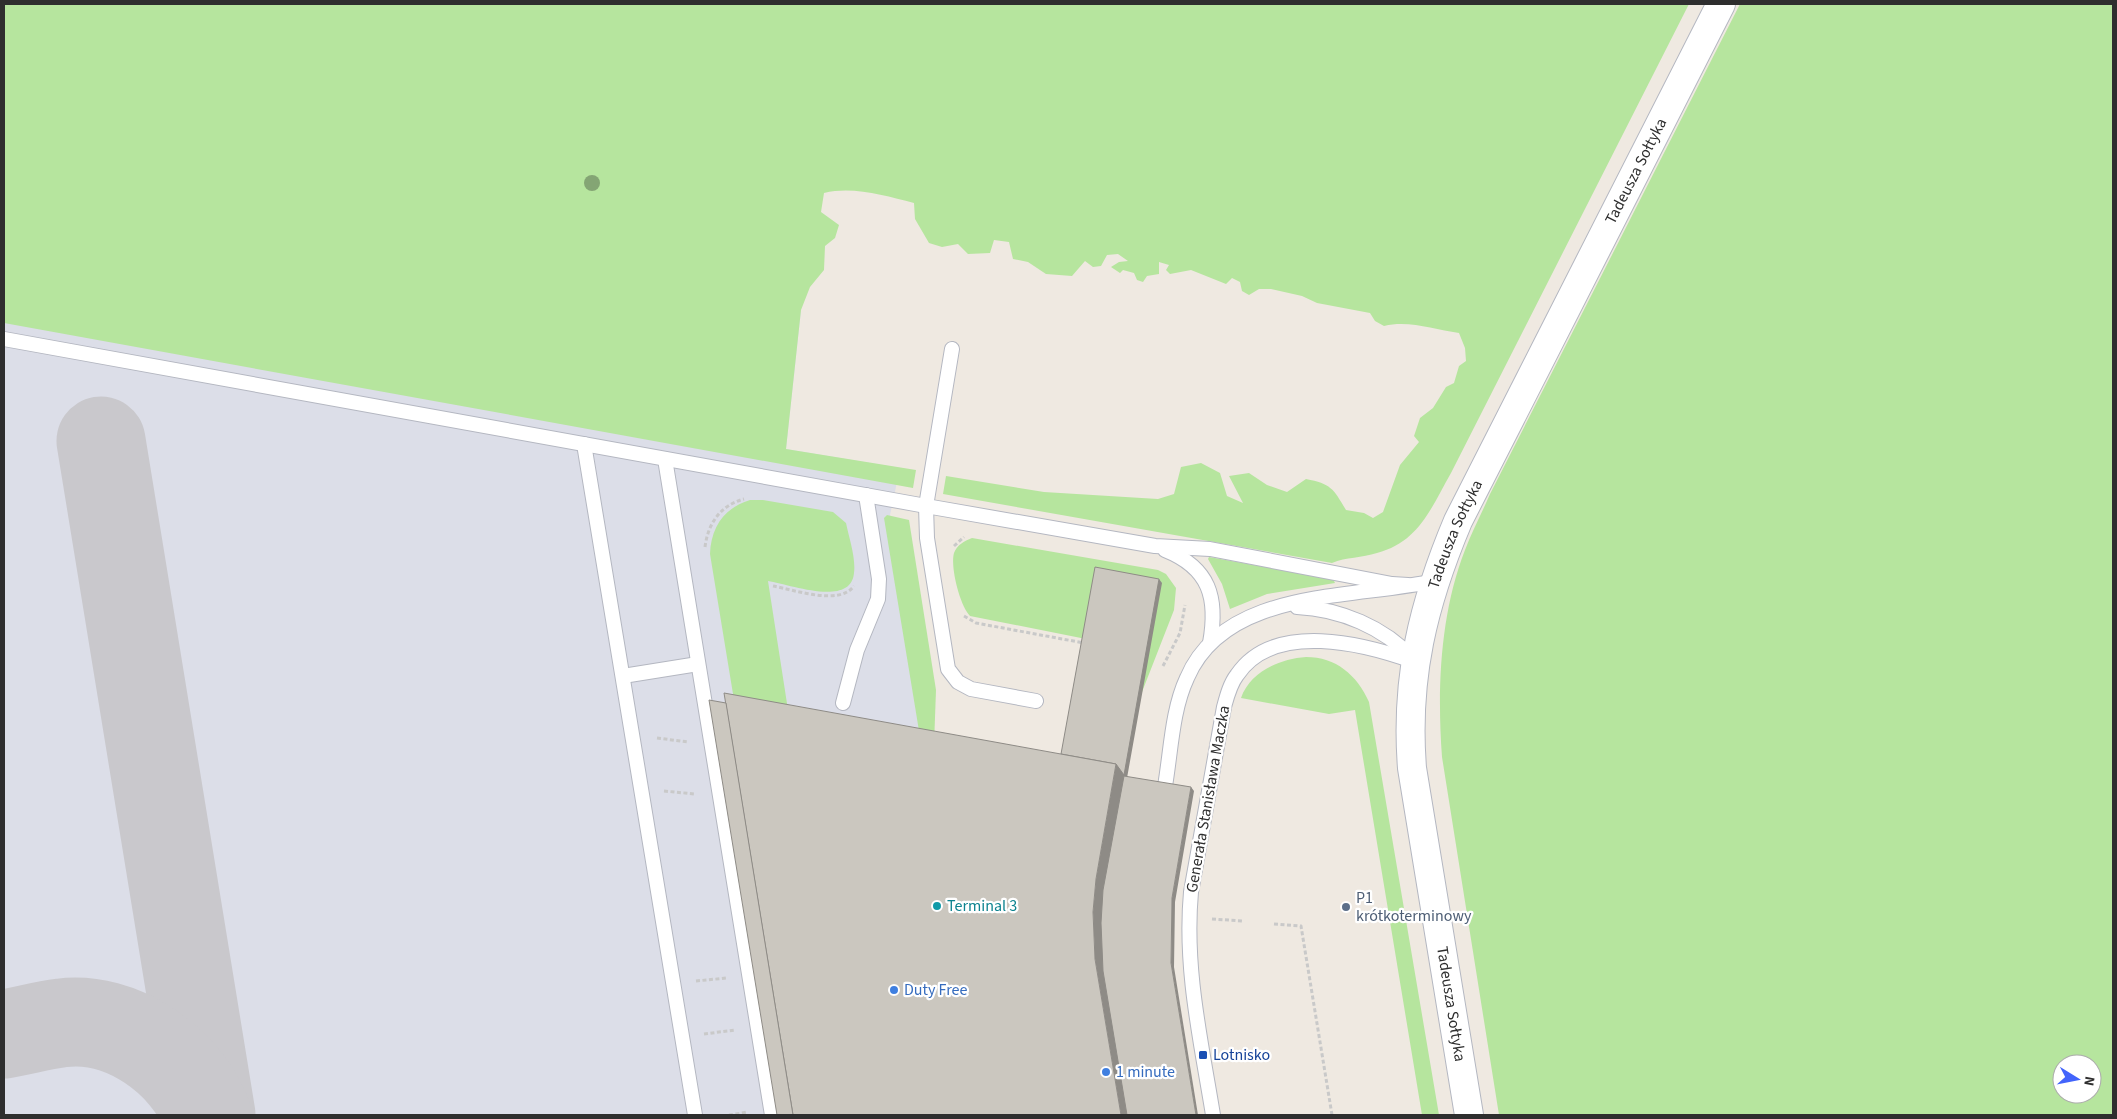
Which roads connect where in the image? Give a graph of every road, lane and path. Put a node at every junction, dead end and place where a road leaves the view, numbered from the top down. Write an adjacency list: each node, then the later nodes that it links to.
1 (1721, 4): 12 (street, Tadeusza Sołtyka)
2 (4, 339): 4 (lane)
3 (952, 350): 8 (lane)
4 (584, 444): 5 (lane); 20 (lane)
5 (666, 459): 6 (lane); 19 (lane)
6 (866, 495): 8 (lane); 22 (lane)
7 (750, 497): 10 (path)
8 (926, 506): 9 (lane); 21 (lane)
9 (1155, 546): 12 (lane); 17 (lane)
10 (704, 554)
11 (856, 582): 13 (path)
12 (1421, 583): 14 (lane); 18 (street, Tadeusza Sołtyka)
13 (773, 586)
14 (1286, 606): 17 (lane); 18 (lane)
15 (960, 612): 16 (path)
16 (1085, 643)
17 (1210, 643): 25 (lane)
18 (1415, 662): 39 (lane, Generała Stanisława Maczka); 41 (street, Tadeusza Sołtyka)
19 (698, 664): 20 (lane); 38 (lane)
20 (623, 676): 36 (lane)
21 (1036, 701)
22 (843, 704)
23 (649, 737): 24 (path)
24 (693, 742)
25 (1164, 786)
26 (659, 792): 27 (path)
27 (701, 794)
28 (1204, 919): 29 (path)
29 (1243, 921)
30 (1274, 924): 40 (path)
31 (732, 978): 32 (path)
32 (690, 982)
33 (740, 1029): 34 (path)
34 (699, 1035)
35 (754, 1111): 37 (path)
36 (695, 1115)
37 (729, 1115)
38 (772, 1115)
39 (1213, 1115)
40 (1332, 1115)
41 (1469, 1115)

